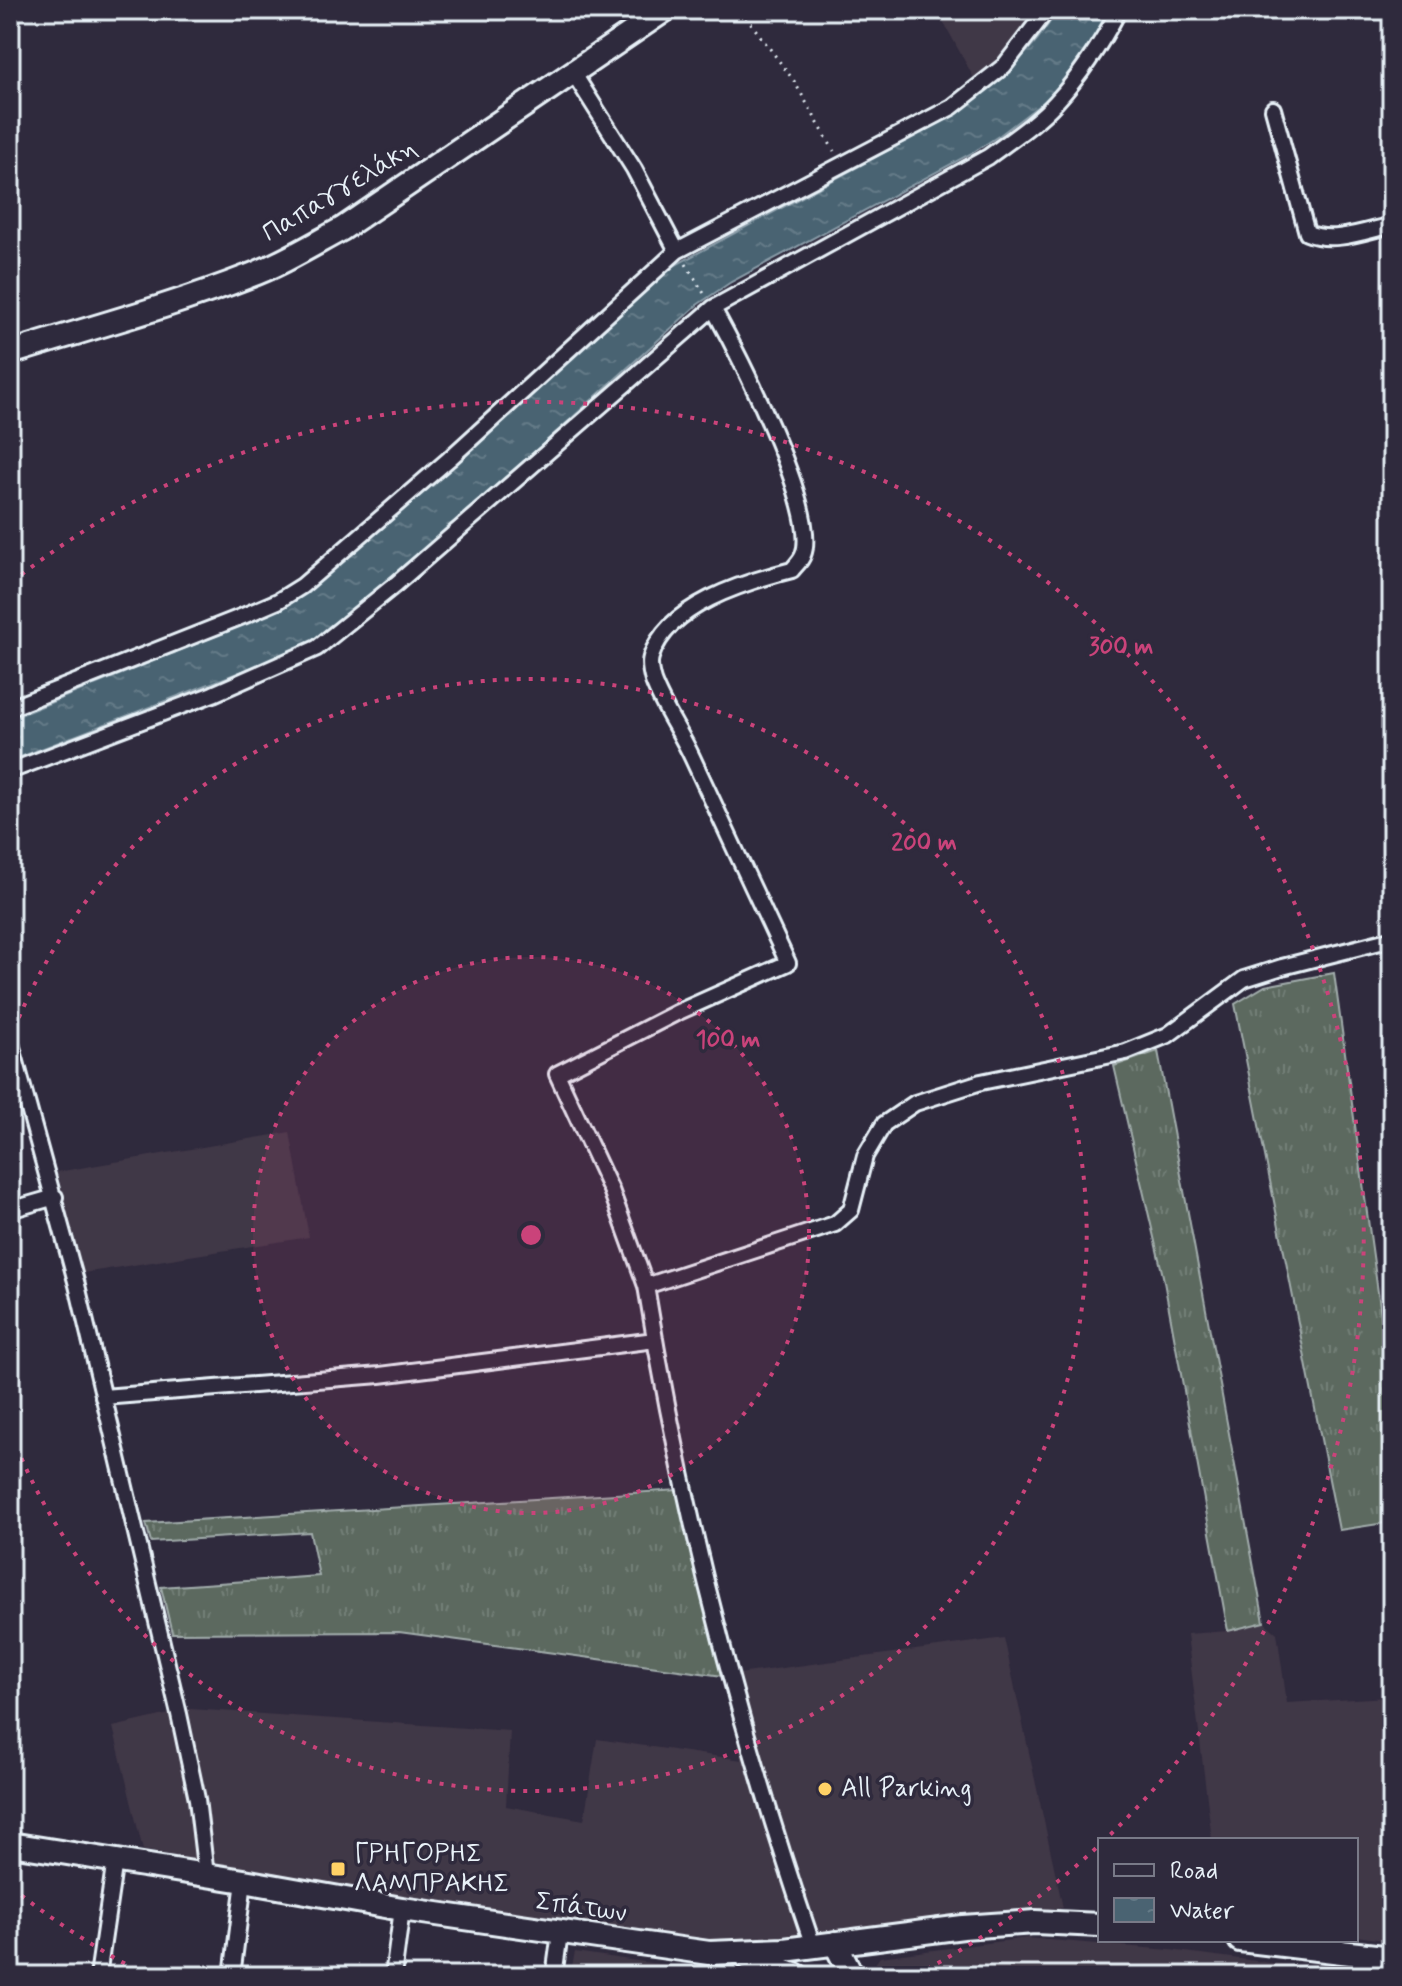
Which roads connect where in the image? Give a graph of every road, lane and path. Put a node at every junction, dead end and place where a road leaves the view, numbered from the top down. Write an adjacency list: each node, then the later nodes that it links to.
1 (665, 10): 5 (main road, Παπαγγελάκη)
2 (741, 10): 7 (path)
3 (1047, 10): 7 (street)
4 (1119, 10): 10 (street)
5 (574, 74): 9 (street); 11 (main road, Παπαγγελάκη)
6 (1273, 109): 8 (street)
7 (842, 165): 9 (street)
8 (1392, 225)
9 (677, 251): 10 (path); 12 (street)
10 (713, 308): 13 (street); 18 (street)
11 (10, 353)
12 (10, 708)
13 (10, 771)
14 (1392, 939): 18 (street)
15 (10, 1040): 16 (street)
16 (55, 1197): 17 (street); 20 (street)
17 (10, 1210)
18 (646, 1286): 19 (street)
19 (655, 1340): 20 (street); 29 (street)
20 (103, 1397): 23 (street)
21 (10, 1844): 22 (main road, Σπάτων)
22 (115, 1860): 23 (main road, Σπάτων); 32 (street)
23 (206, 1875): 24 (main road, Σπάτων)
24 (244, 1881): 25 (main road, Σπάτων); 33 (street)
25 (402, 1909): 27 (main road, Σπάτων); 34 (street)
26 (1098, 1925): 29 (main road, Σπάτων)
27 (560, 1933): 30 (main road, Σπάτων); 35 (street)
28 (1257, 1942): 31 (main road)
29 (824, 1945): 30 (main road, Σπάτων); 37 (main road); 38 (main road)
30 (731, 1953): 36 (main road)
31 (1392, 1958)
32 (98, 1976)
33 (232, 1976)
34 (393, 1976)
35 (554, 1976)
36 (797, 1976)
37 (833, 1976)
38 (852, 1976)

